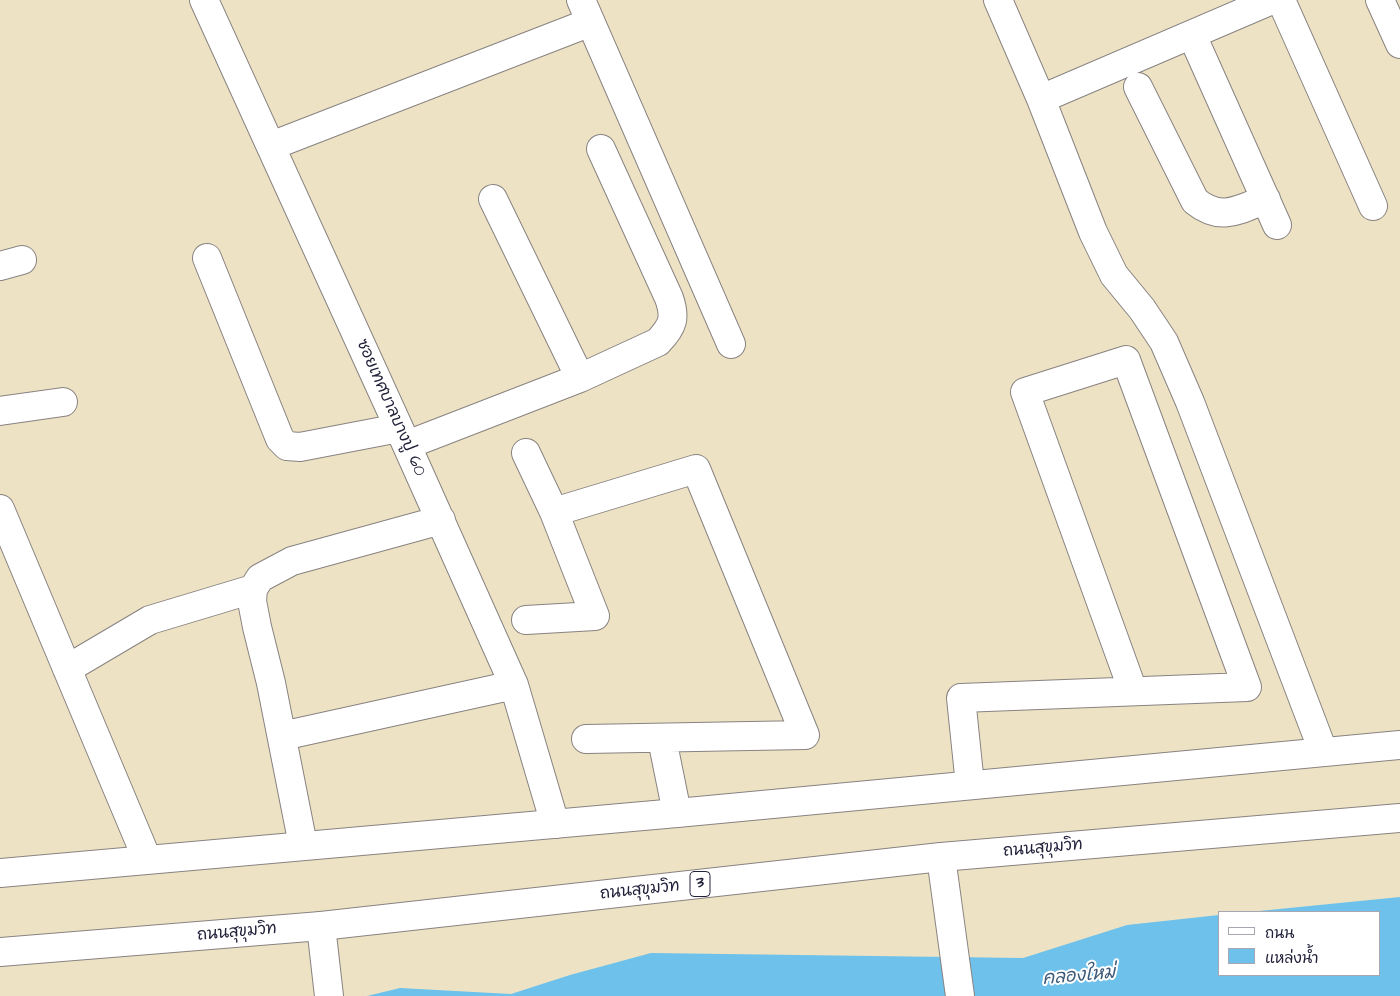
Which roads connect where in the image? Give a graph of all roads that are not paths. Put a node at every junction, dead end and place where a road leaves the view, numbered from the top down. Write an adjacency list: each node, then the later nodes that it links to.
1 (204, 0): 12 (main road, ซอยเทศบาลบางปู 60)
2 (581, 0): 19 (main road)
3 (998, 0): 11 (main road)
4 (1272, 0): 8 (main road)
5 (1281, 0): 16 (main road)
6 (1380, 0): 9 (main road)
7 (578, 27): 12 (main road)
8 (1192, 35): 11 (main road); 14 (main road)
9 (1400, 44)
10 (1138, 87): 14 (main road)
11 (1041, 99): 37 (main road)
12 (271, 146): 23 (main road, ซอยเทศบาลบางปู 60)
13 (601, 149): 20 (main road)
14 (1266, 199): 17 (main road)
15 (493, 200): 20 (main road)
16 (1373, 206)
17 (1277, 225)
18 (207, 258): 23 (main road)
19 (731, 344)
20 (580, 378): 23 (main road)
21 (63, 402): 22 (main road)
22 (0, 411)
23 (403, 436): 27 (main road, ซอยเทศบาลบางปู 60)
24 (526, 454): 26 (main road)
25 (0, 509): 30 (main road)
26 (554, 512): 29 (main road); 35 (main road)
27 (441, 520): 28 (main road); 31 (main road, ซอยเทศบาลบางปู 60)
28 (253, 589): 30 (main road); 33 (main road)
29 (526, 620)
30 (67, 669): 44 (main road)
31 (514, 685): 33 (main road); 41 (main road, ซอยเทศบาลบางปู 60)
32 (1133, 691): 32 (main road); 38 (main road)
33 (282, 736): 42 (main road)
34 (586, 739): 35 (main road)
35 (662, 739): 39 (main road)
36 (1400, 746): 37 (main road)
37 (1323, 752): 38 (main road)
38 (970, 785): 39 (main road)
39 (677, 813): 41 (main road)
40 (1400, 818): 43 (main road, ถนนสุขุมวิท / 3)
41 (555, 824): 42 (main road)
42 (303, 845): 44 (main road)
43 (940, 857): 46 (main road, ถนนสุขุมวิท / 3); 49 (main road)
44 (147, 859): 45 (main road)
45 (0, 873)
46 (321, 926): 47 (main road, ถนนสุขุมวิท / 3); 48 (main road)
47 (0, 952)
48 (329, 989)
49 (960, 996)

